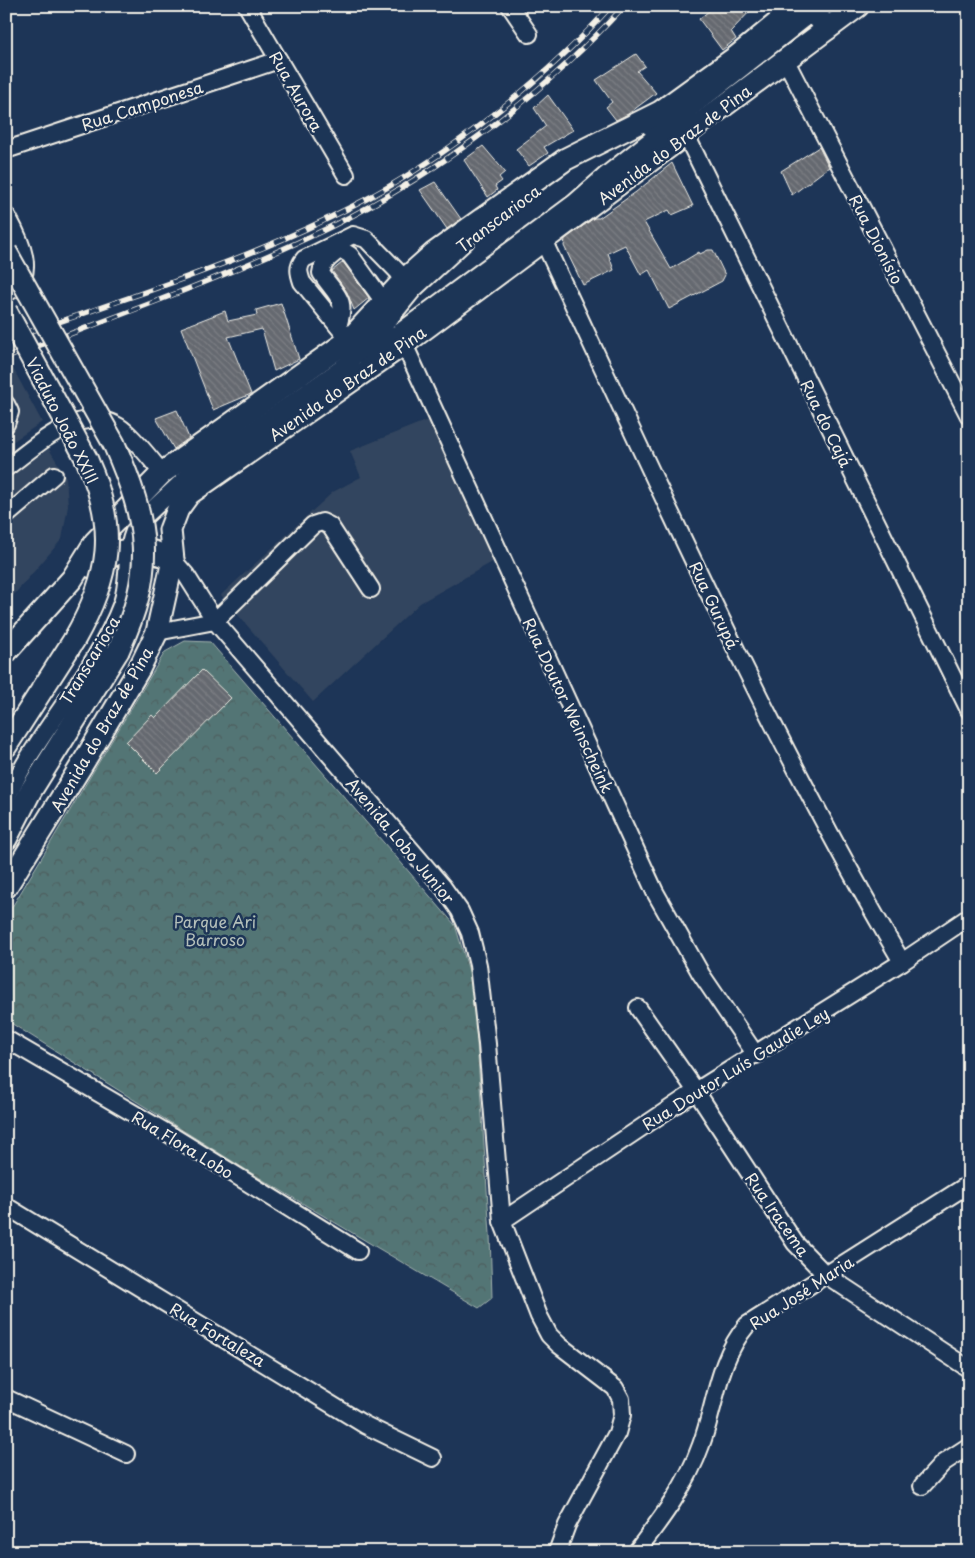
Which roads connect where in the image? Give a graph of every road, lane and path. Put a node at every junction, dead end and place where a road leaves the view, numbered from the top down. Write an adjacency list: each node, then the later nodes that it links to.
1 (247, 6): 7 (street, Rua Aurora)
2 (510, 6): 6 (street)
3 (858, 6): 5 (main road, Avenida do Braz de Pina)
4 (811, 8): 5 (main road); 9 (street, Transcarioca); 16 (main road, Avenida do Braz de Pina)
5 (826, 29): 8 (main road, Avenida do Braz de Pina)
6 (529, 34)
7 (278, 60): 11 (street, Rua Camponesa); 12 (street, Rua Aurora)
8 (786, 61): 10 (main road, Avenida do Braz de Pina); 24 (street, Rua Dionísio)
9 (688, 112): 22 (street, Transcarioca); 22 (street, Transcarioca)
10 (686, 135): 14 (main road, Avenida do Braz de Pina); 37 (street, Rua do Cajá)
11 (6, 150)
12 (346, 175)
13 (6, 219): 17 (main road)
14 (543, 240): 21 (main road, Avenida do Braz de Pina); 43 (street, Rua Gurupá)
15 (6, 252): 40 (main road, bridge)
16 (405, 279): 18 (main road, Avenida do Braz de Pina); 20 (street)
17 (6, 290)
18 (384, 302): 20 (main road, Avenida do Braz de Pina); 20 (street)
19 (6, 311): 38 (main road, Viaduto João XXIII, bridge)
20 (343, 333): 27 (main road, Avenida do Braz de Pina)
21 (404, 344): 31 (main road, Avenida do Braz de Pina); 46 (street, Rua Doutor Weinscheink)
22 (340, 369): 30 (street, Transcarioca)
23 (6, 404): 25 (street)
24 (969, 416)
25 (6, 424)
26 (6, 468): 27 (street)
27 (162, 473): 32 (main road, Avenida do Braz de Pina)
28 (54, 475): 29 (street)
29 (6, 516)
30 (126, 552): 31 (main road); 32 (main road); 35 (main road); 39 (street, Transcarioca)
31 (172, 560): 34 (street, Avenida Lobo Junior); 35 (main road, Avenida do Braz de Pina)
32 (72, 579): 36 (main road, Avenida do Braz de Pina)
33 (371, 589): 34 (street)
34 (215, 621): 35 (street); 50 (street, Avenida Lobo Junior)
35 (159, 623): 41 (main road, Avenida do Braz de Pina)
36 (6, 652)
37 (969, 710)
38 (6, 746)
39 (6, 800)
40 (6, 839)
41 (6, 887)
42 (969, 917): 43 (street, Rua Doutor Luís Gaudie Ley)
43 (902, 962): 46 (street, Rua Doutor Luís Gaudie Ley)
44 (638, 1008): 47 (street, Rua Iracema)
45 (6, 1039): 51 (street, Rua Flora Lobo)
46 (756, 1055): 47 (street, Rua Doutor Luís Gaudie Ley)
47 (696, 1091): 50 (street, Rua Doutor Luís Gaudie Ley); 52 (street, Rua Iracema)
48 (969, 1184): 52 (street, Rua José Maria)
49 (6, 1206): 57 (street, Rua Fortaleza)
50 (502, 1221): 59 (street, Avenida Lobo Junior)
51 (358, 1252)
52 (826, 1275): 53 (street, Rua Iracema); 60 (street, Rua José Maria)
53 (969, 1369)
54 (7, 1399): 56 (street)
55 (969, 1446): 58 (street)
56 (126, 1454)
57 (433, 1458)
58 (922, 1486)
59 (557, 1552)
60 (636, 1552)

